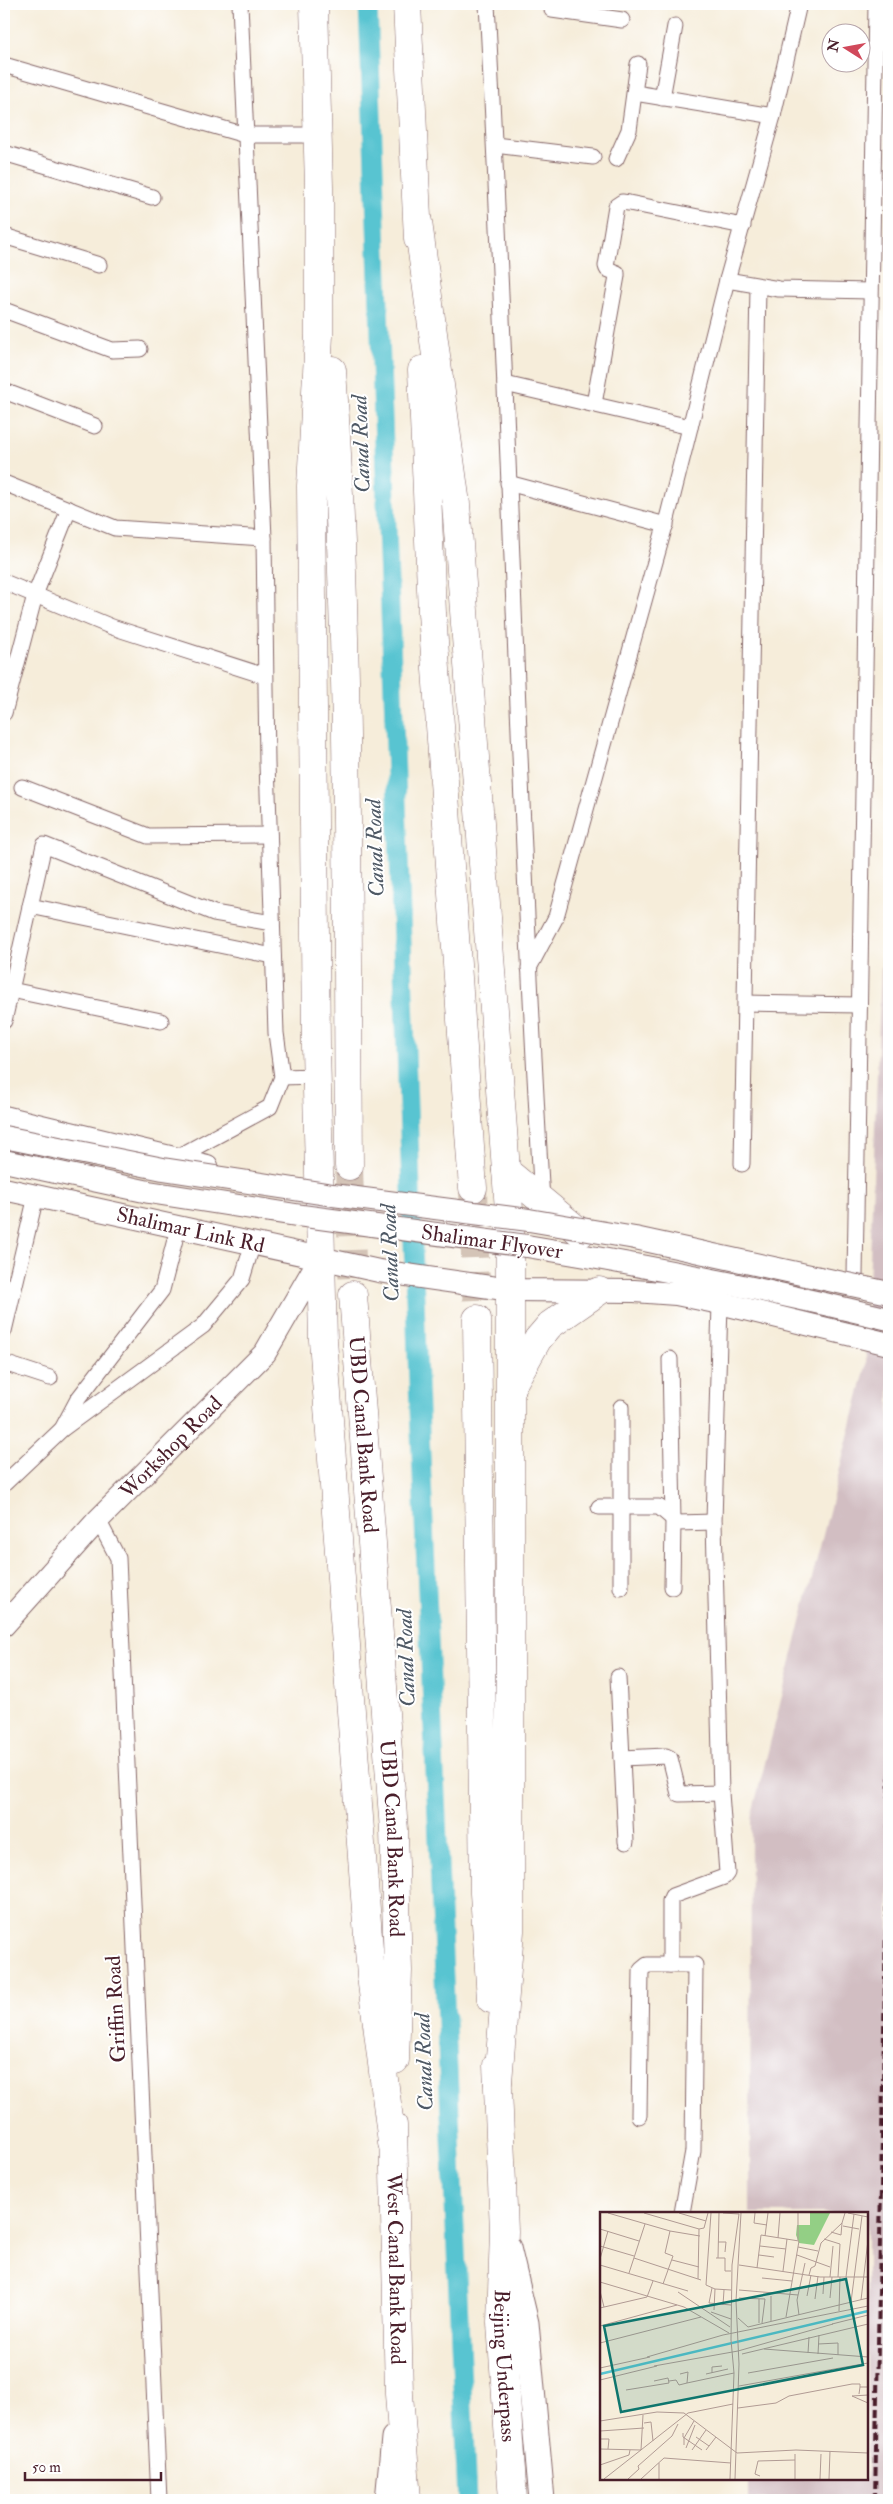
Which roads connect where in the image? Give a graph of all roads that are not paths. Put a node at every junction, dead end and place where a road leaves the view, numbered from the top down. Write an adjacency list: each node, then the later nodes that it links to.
1 (240, 4): 15 (street)
2 (314, 4): 16 (highway)
3 (407, 4): 23 (highway)
4 (487, 4): 17 (street)
5 (552, 4): 8 (street)
6 (799, 4): 14 (street)
7 (876, 4): 29 (street)
8 (622, 20)
9 (675, 26): 13 (street)
10 (638, 64): 12 (street)
11 (4, 65): 15 (street)
12 (635, 93): 13 (street); 20 (street)
13 (662, 98): 14 (street)
14 (773, 116): 24 (street)
15 (245, 135): 16 (street); 41 (street)
16 (318, 136): 21 (highway)
17 (495, 146): 19 (street); 32 (street)
18 (4, 153): 22 (street)
19 (593, 158)
20 (616, 159)
21 (319, 187): 57 (highway); 64 (highway)
22 (152, 197)
23 (418, 222): 65 (highway); 66 (highway)
24 (743, 226): 27 (street); 34 (street)
25 (4, 236): 26 (street)
26 (98, 265)
27 (727, 280): 28 (street); 36 (street)
28 (758, 287): 29 (street); 53 (street)
29 (870, 291): 54 (street)
30 (4, 310): 31 (street)
31 (140, 349)
32 (505, 384): 34 (street); 38 (street)
33 (4, 391): 35 (street)
34 (594, 404): 36 (street)
35 (95, 426)
36 (690, 427): 40 (street)
37 (4, 483): 39 (street)
38 (508, 483): 40 (street); 51 (street)
39 (68, 509): 41 (street); 43 (street)
40 (666, 525): 51 (street)
41 (264, 538): 44 (street)
42 (4, 582): 43 (street)
43 (35, 595): 44 (street); 45 (street)
44 (265, 676): 47 (street)
45 (4, 713)
46 (22, 787): 47 (street)
47 (269, 835): 49 (street)
48 (30, 906): 49 (street); 50 (street); 52 (street)
49 (272, 923): 50 (street)
50 (273, 956): 58 (street)
51 (528, 970): 70 (street)
52 (11, 990): 55 (street); 56 (street)
53 (746, 1003): 54 (street); 63 (street)
54 (859, 1005): 77 (street)
55 (4, 1021)
56 (161, 1021)
57 (316, 1076): 58 (street); 68 (highway)
58 (282, 1077): 61 (street)
59 (4, 1117): 61 (main road)
60 (4, 1137): 81 (main road, Shalimar Flyover, bridge)
61 (174, 1159): 68 (main road)
62 (4, 1161): 85 (main road, Shalimar Flyover, bridge)
63 (742, 1164)
64 (349, 1166)
65 (506, 1171): 70 (highway); 71 (highway)
66 (473, 1188)
67 (4, 1189): 69 (main road, Shalimar Link Rd)
68 (318, 1189): 71 (main road, bridge); 75 (highway)
69 (36, 1196): 72 (main road, Shalimar Link Rd); 76 (street)
70 (542, 1201): 73 (highway)
71 (510, 1223): 73 (main road); 79 (highway)
72 (178, 1228): 74 (main road, Shalimar Link Rd); 93 (street)
73 (581, 1233): 77 (main road)
74 (254, 1243): 75 (main road, Shalimar Link Rd); 93 (street)
75 (320, 1258): 79 (main road, Shalimar Link Rd); 97 (main road, Workshop Road); 110 (highway)
76 (10, 1273): 86 (street)
77 (855, 1276): 78 (main road)
78 (889, 1284)
79 (511, 1290): 80 (main road, Shalimar Link Rd); 91 (highway)
80 (599, 1291): 83 (main road, Shalimar Link Rd); 91 (highway)
81 (889, 1293)
82 (354, 1295): 110 (highway, UBD Canal Bank Road)
83 (720, 1303): 87 (main road, Shalimar Link Rd); 99 (street)
84 (477, 1318): 108 (highway)
85 (889, 1319)
86 (4, 1331)
87 (889, 1338)
88 (670, 1359): 98 (street)
89 (4, 1363): 90 (street)
90 (50, 1378)
91 (510, 1388): 108 (highway)
92 (621, 1407): 96 (street)
93 (61, 1430): 94 (street)
94 (4, 1484)
95 (599, 1506): 96 (street)
96 (621, 1507): 98 (street); 101 (street)
97 (98, 1520): 102 (main road, Workshop Road); 114 (street, Griffin Road)
98 (673, 1521): 99 (street); 100 (street)
99 (714, 1522): 105 (street)
100 (672, 1587)
101 (620, 1588)
102 (4, 1625)
103 (618, 1677): 104 (street)
104 (622, 1758): 105 (street); 106 (street)
105 (721, 1793): 107 (street)
106 (626, 1842)
107 (670, 1965): 109 (street); 111 (street)
108 (498, 2082): 112 (highway, Beijing Underpass)
109 (639, 2116)
110 (392, 2143): 113 (highway, West Canal Bank Road)
111 (682, 2212)
112 (504, 2231): 117 (highway, Beijing Underpass); 118 (main road)
113 (399, 2394): 115 (main road); 116 (highway)
114 (159, 2500)
115 (388, 2500)
116 (407, 2500)
117 (513, 2500)
118 (542, 2500)

